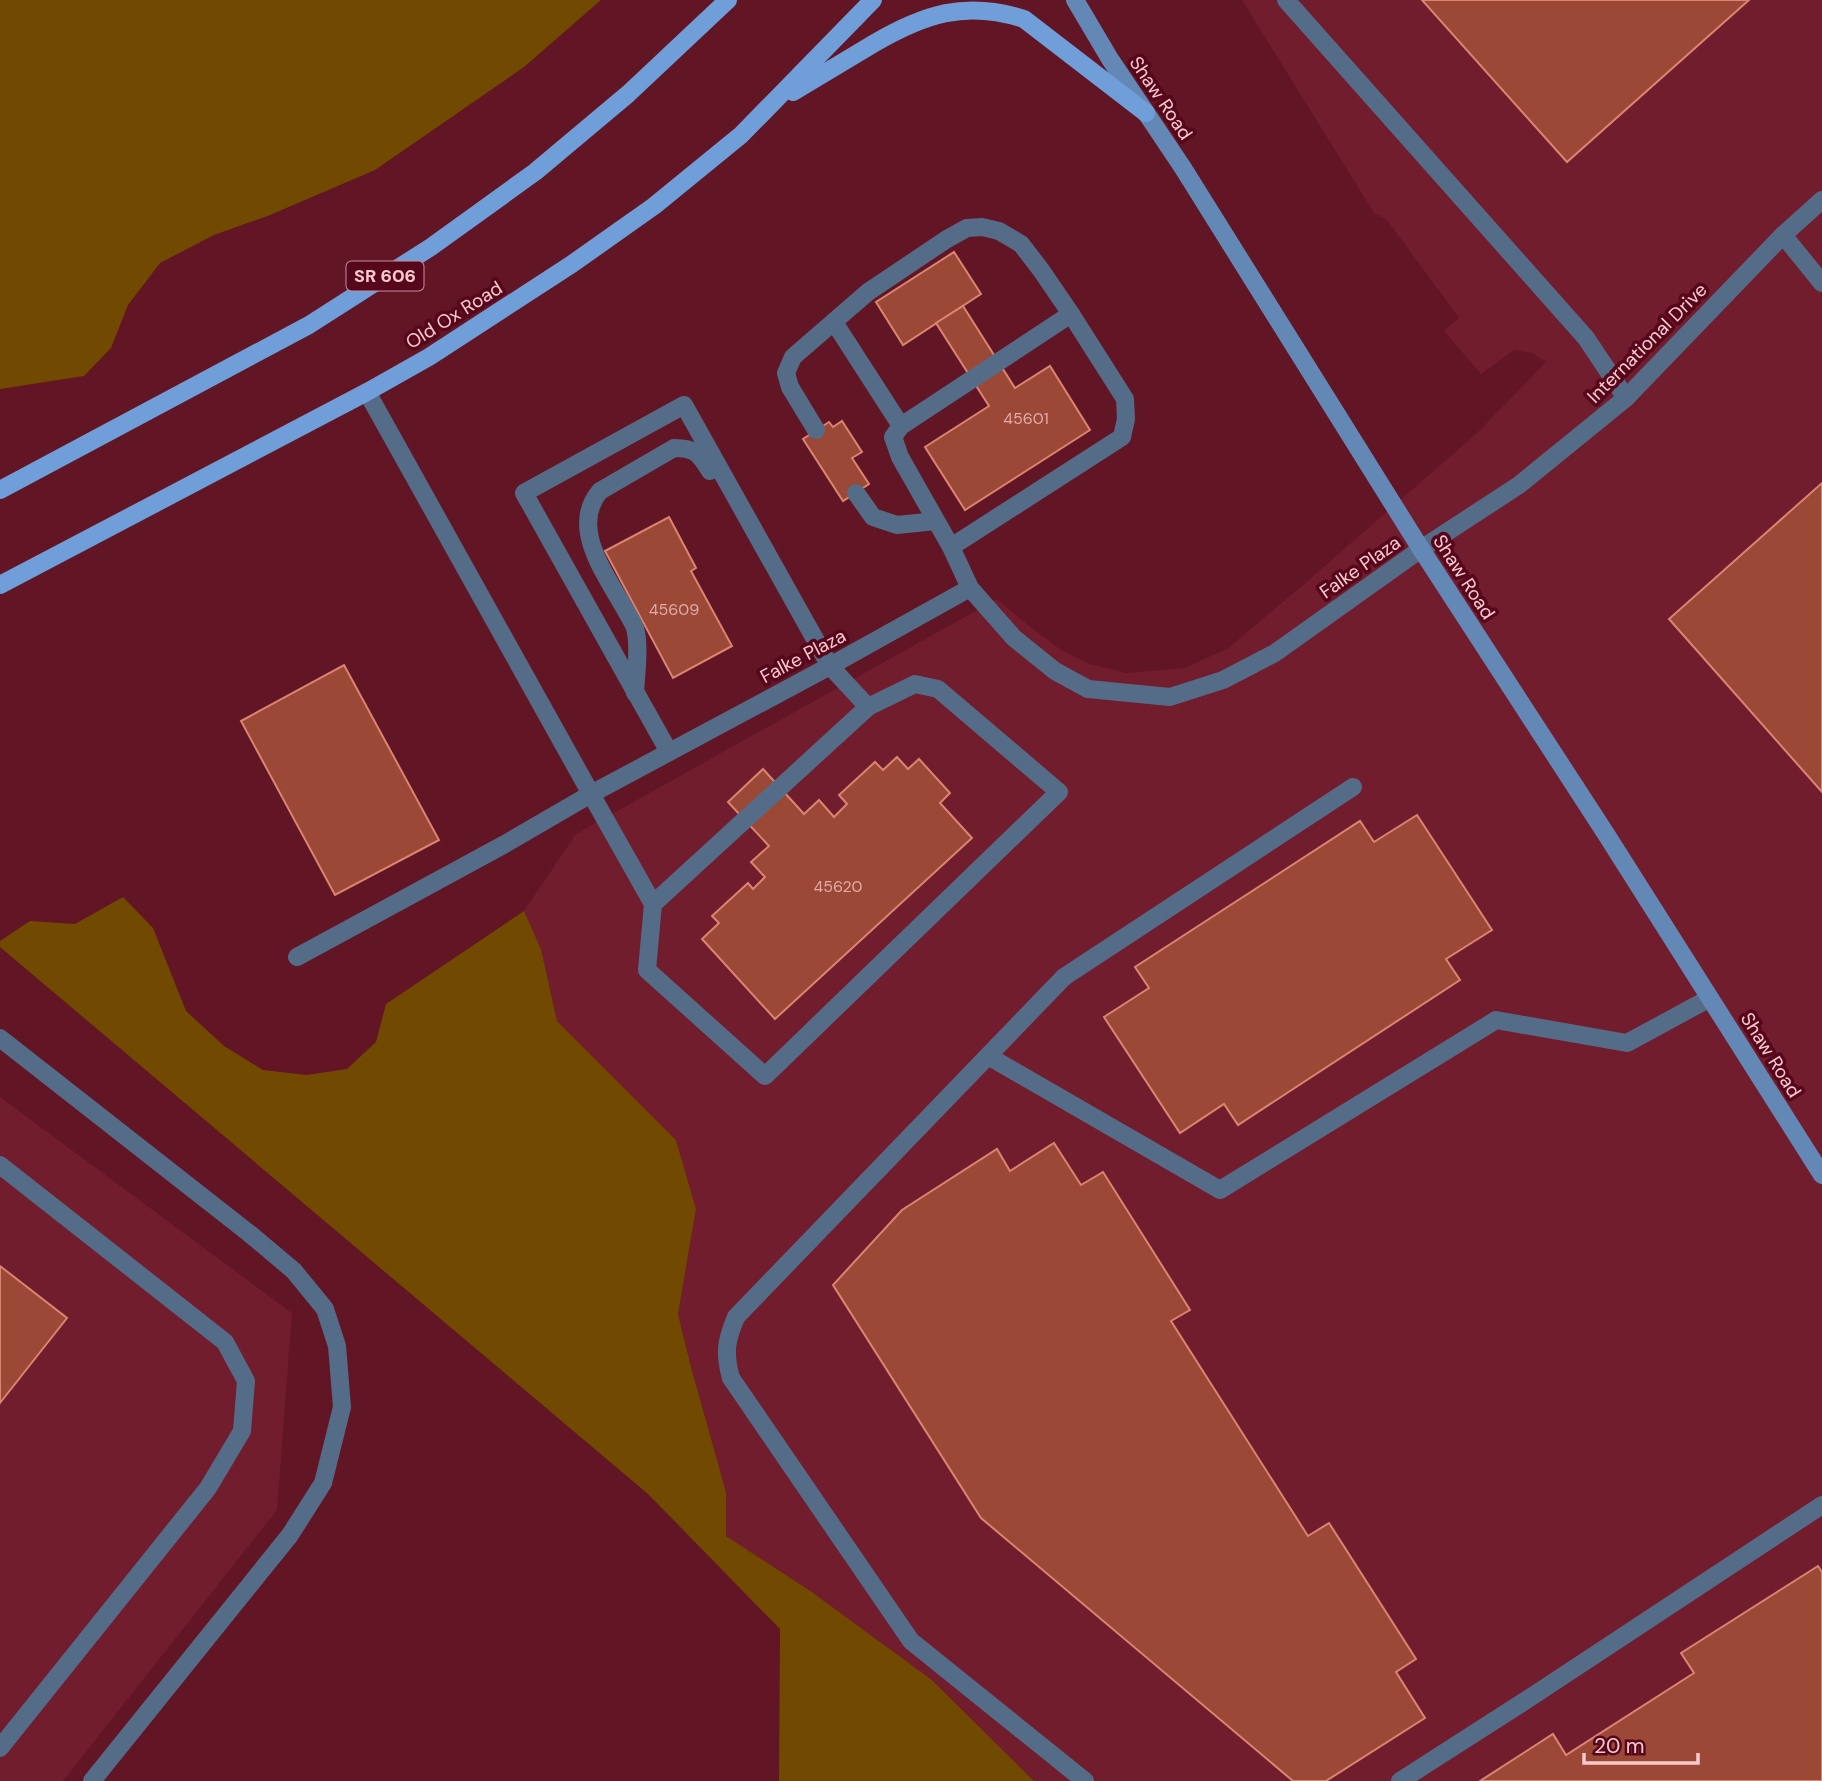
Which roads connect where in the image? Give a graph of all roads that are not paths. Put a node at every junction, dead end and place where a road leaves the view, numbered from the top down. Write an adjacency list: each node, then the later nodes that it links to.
1 (728, 0): 16 (main road, SR 606)
2 (873, 0): 5 (main road, Old Ox Road)
3 (1075, 0): 6 (main road, Shaw Road)
4 (1286, 0): 13 (street)
5 (769, 106): 6 (main road); 12 (main road, Old Ox Road)
6 (1146, 113): 20 (main road, Shaw Road)
7 (1822, 200): 8 (street, International Drive)
8 (1783, 235): 9 (street); 13 (street, International Drive)
9 (1822, 283)
10 (1071, 314): 11 (street); 14 (street); 19 (street)
11 (834, 322): 14 (street); 15 (street)
12 (368, 392): 22 (main road, Old Ox Road); 29 (street)
13 (1626, 398): 20 (street, International Drive)
14 (901, 426): 18 (street)
15 (816, 430)
16 (0, 491)
17 (856, 493): 18 (street)
18 (936, 521): 19 (street)
19 (951, 547): 23 (street)
20 (1421, 549): 23 (street, Falke Plaza); 32 (main road, Shaw Road)
21 (778, 573): 24 (street); 25 (street); 25 (street)
22 (0, 585)
23 (970, 588): 24 (street, Falke Plaza)
24 (830, 666): 26 (street); 27 (street, Falke Plaza)
25 (635, 693): 27 (street)
26 (868, 707): 30 (street); 30 (street)
27 (669, 752): 29 (street, Falke Plaza)
28 (1353, 787): 34 (street)
29 (592, 794): 30 (street); 31 (street, Falke Plaza)
30 (653, 904)
31 (297, 957)
32 (1710, 998): 34 (street); 36 (main road, Shaw Road)
33 (0, 1038): 39 (street)
34 (988, 1056): 40 (street)
35 (0, 1165): 38 (street)
36 (1822, 1175)
37 (1822, 1505): 41 (street)
38 (0, 1748)
39 (92, 1781)
40 (1085, 1781)
41 (1399, 1781)

